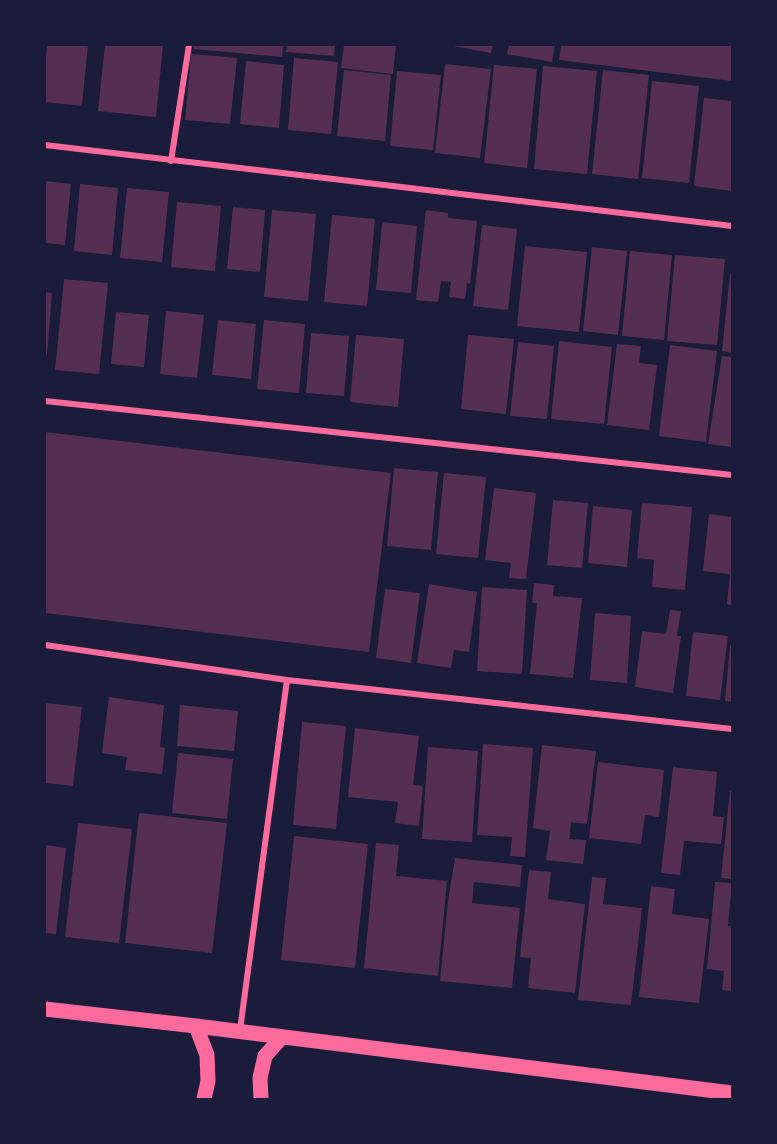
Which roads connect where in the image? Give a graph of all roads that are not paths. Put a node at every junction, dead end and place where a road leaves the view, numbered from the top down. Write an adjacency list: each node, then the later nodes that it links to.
1 (189, 45): 3 (street)
2 (45, 146): 3 (street)
3 (171, 161): 4 (street)
4 (732, 226)
5 (45, 401): 6 (street)
6 (732, 475)
7 (45, 645): 8 (street)
8 (286, 680): 9 (street); 12 (street)
9 (732, 729)
10 (45, 1009): 11 (main road)
11 (196, 1026): 12 (main road); 15 (main road)
12 (240, 1032): 13 (main road)
13 (282, 1037): 14 (main road); 16 (main road)
14 (732, 1093)
15 (204, 1099)
16 (261, 1099)

